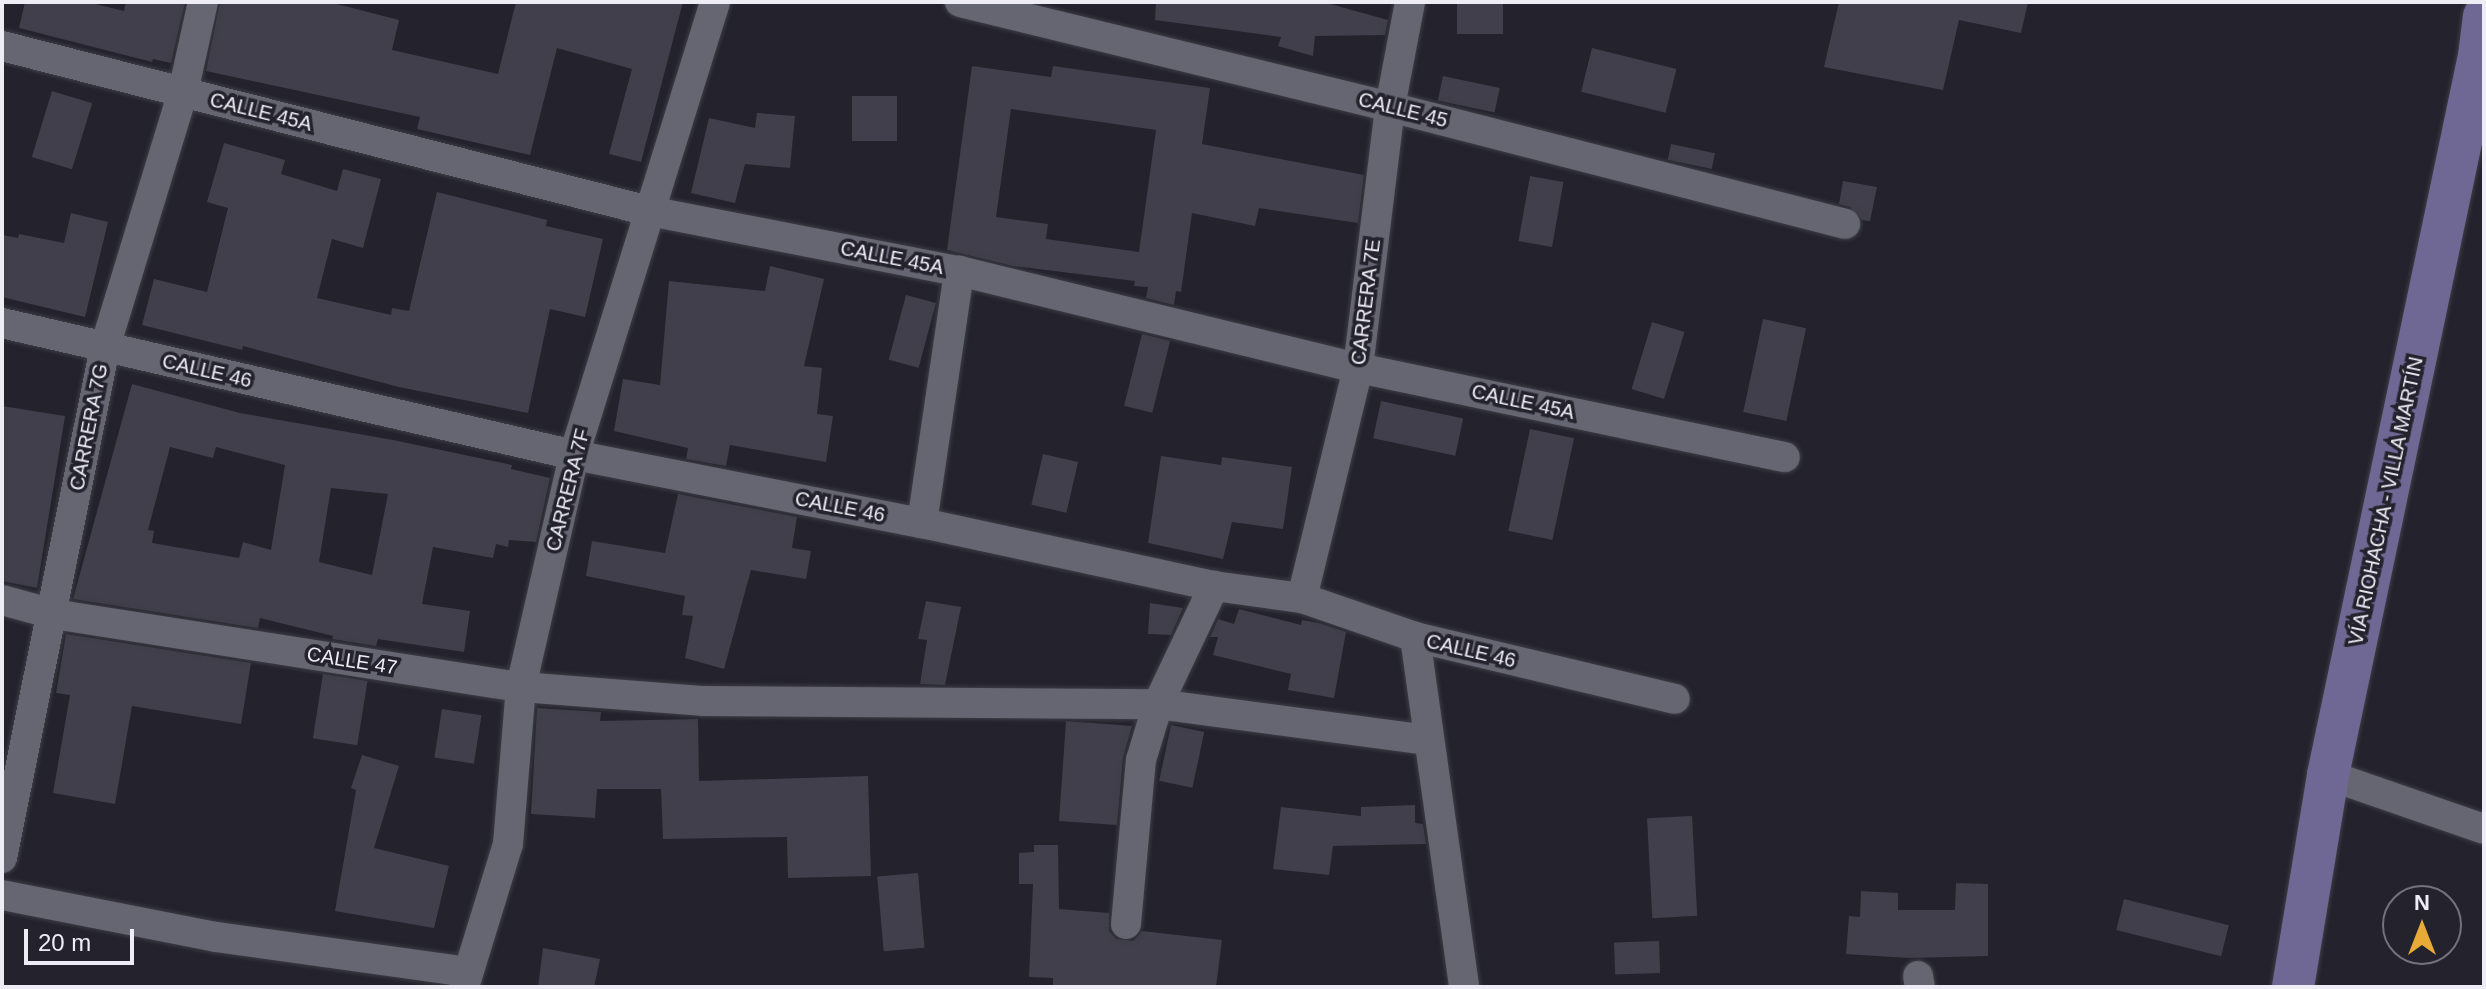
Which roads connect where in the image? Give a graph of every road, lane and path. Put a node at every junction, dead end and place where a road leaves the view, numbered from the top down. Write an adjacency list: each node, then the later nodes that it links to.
1 (203, 2): 7 (street, CARRERA 7G)
2 (715, 2): 9 (street, CARRERA 7F)
3 (960, 2): 8 (street, CALLE 45)
4 (1410, 2): 8 (street, CARRERA 7E)
5 (2484, 16): 27 (main road, VÍA RIOHACHA - VILLA MARTÍN)
6 (2, 46): 7 (street, CALLE 45A)
7 (183, 92): 9 (street, CALLE 45A); 13 (street, CARRERA 7G)
8 (1390, 107): 10 (street, CALLE 45); 14 (street, CARRERA 7E)
9 (649, 211): 11 (street, CALLE 45A); 15 (street, CARRERA 7F)
10 (1845, 224)
11 (959, 271): 14 (street, CALLE 45A); 17 (street)
12 (2, 323): 13 (street, CALLE 46)
13 (105, 347): 15 (street, CALLE 46); 21 (street, CARRERA 7G)
14 (1358, 368): 16 (street, CALLE 45A); 19 (street, CARRERA 7E)
15 (574, 455): 17 (street, CALLE 46); 23 (street, CARRERA 7F)
16 (1785, 457)
17 (922, 523): 18 (street, CALLE 46)
18 (1214, 586): 19 (street, CALLE 46); 25 (street)
19 (1302, 598): 22 (street, CALLE 46)
20 (2, 600): 21 (street, CALLE 47)
21 (53, 614): 23 (street, CALLE 47); 29 (street, CARRERA 7G)
22 (1415, 637): 24 (street, CALLE 46); 26 (street)
23 (521, 687): 25 (street, CALLE 47); 32 (street, CARRERA 7F)
24 (1675, 699)
25 (1158, 704): 26 (street, CALLE 47); 31 (street)
26 (1429, 740): 33 (street)
27 (2328, 775): 28 (street); 34 (main road, VÍA RIOHACHA - VILLA MARTÍN)
28 (2484, 829)
29 (2, 858)
30 (2, 895): 32 (street)
31 (1126, 924)
32 (466, 979)
33 (1464, 987)
34 (2293, 987)

